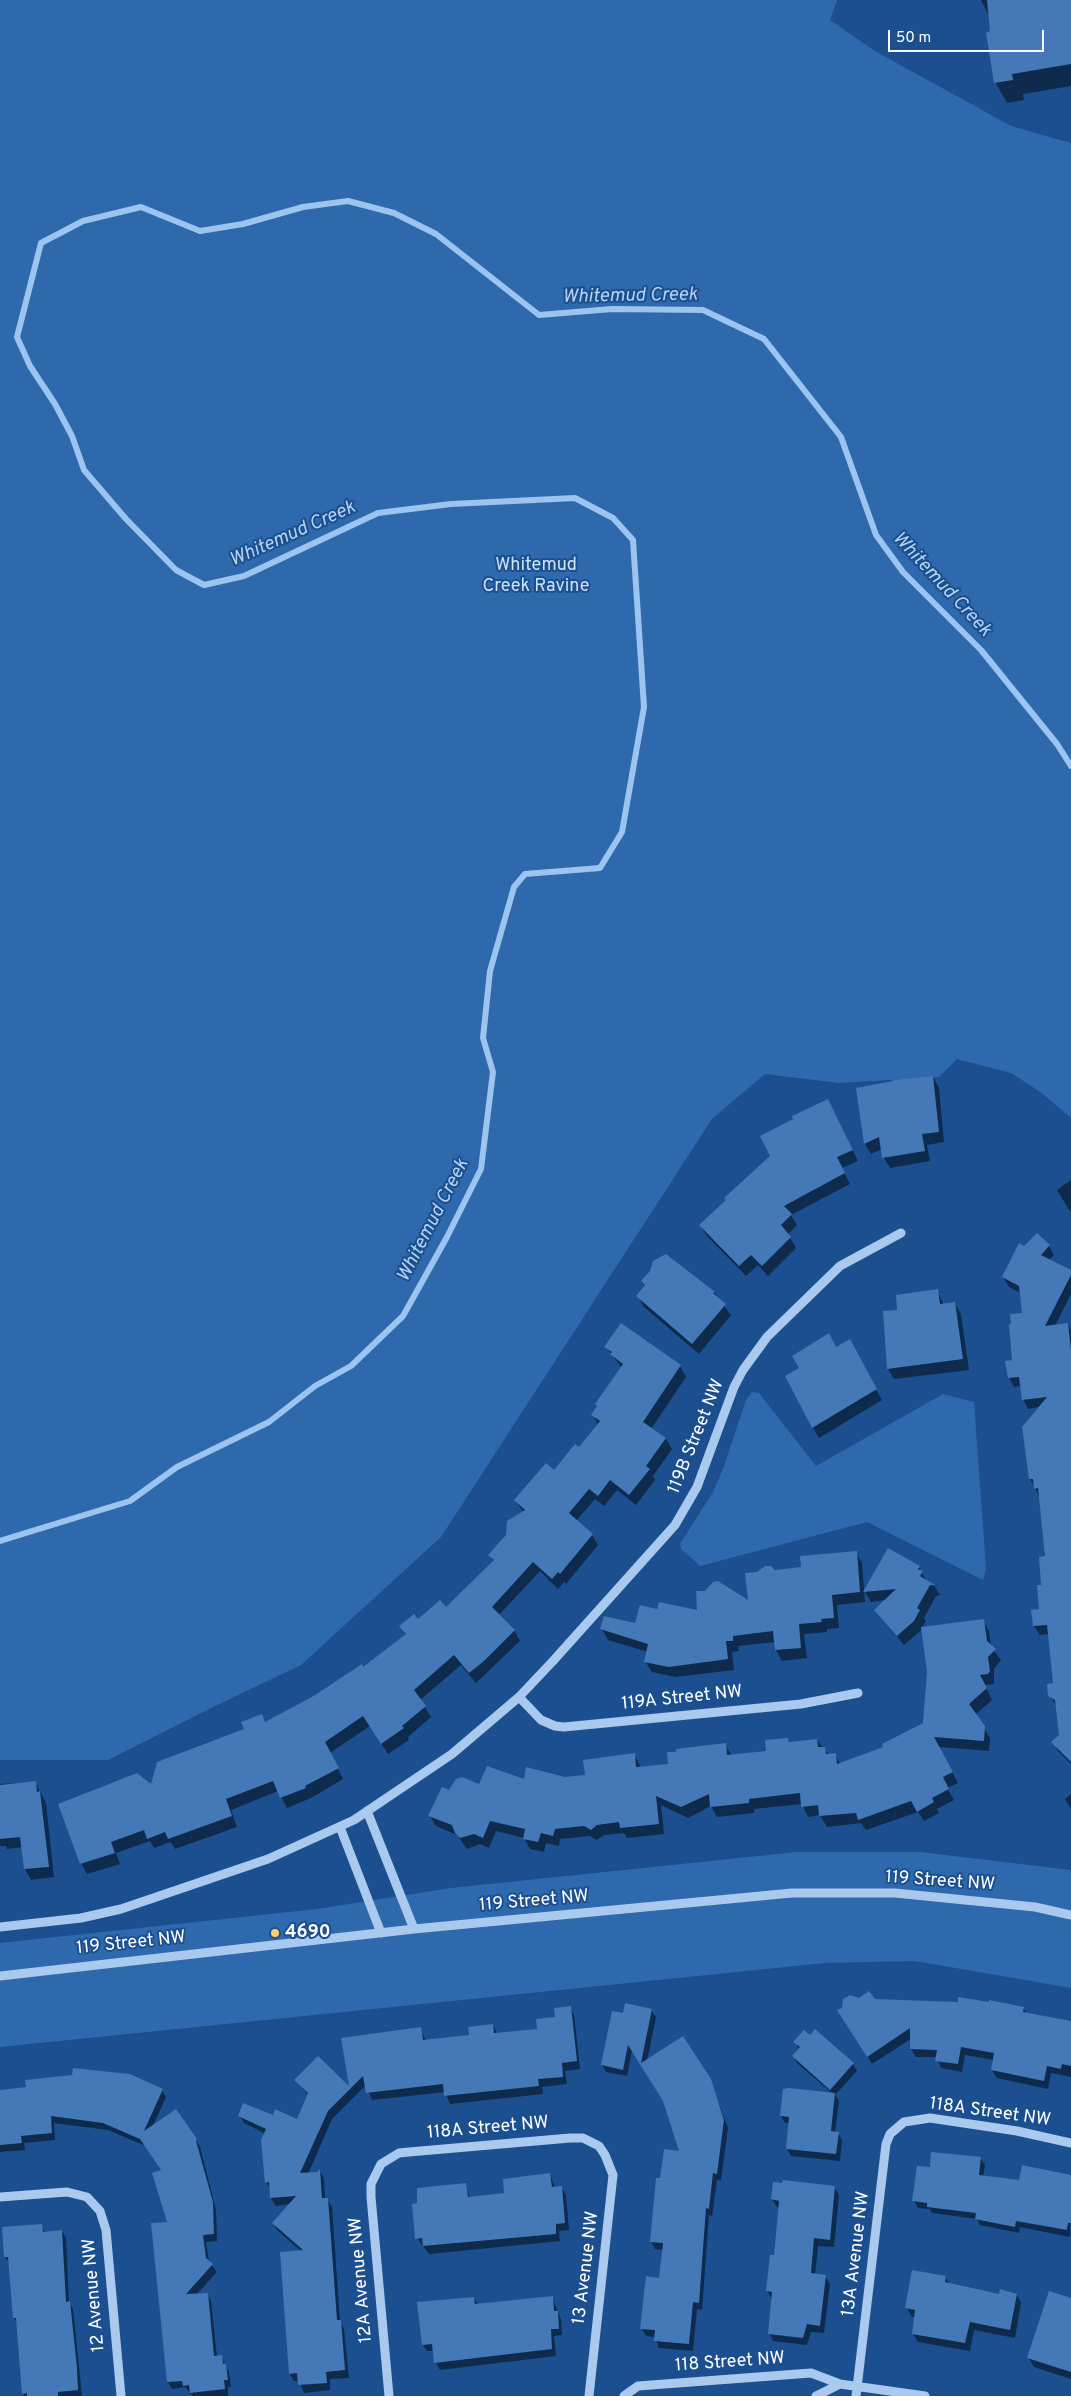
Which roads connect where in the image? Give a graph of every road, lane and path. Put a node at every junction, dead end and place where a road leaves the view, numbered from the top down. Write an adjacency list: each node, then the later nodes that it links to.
1 (901, 1233): 3 (street, 119B Street NW)
2 (858, 1694): 3 (street, 119A Street NW)
3 (519, 1697): 4 (street, 119 Street NW)
4 (367, 1811): 5 (street, 119 Street NW); 8 (street)
5 (340, 1828): 7 (street, 119 Street NW); 9 (street)
6 (1071, 1914): 8 (street, 119 Street NW)
7 (0, 1927)
8 (414, 1929): 9 (street, 119 Street NW)
9 (381, 1933): 10 (street, 119 Street NW)
10 (0, 1976)
11 (904, 2122): 12 (street, 118A Street NW); 17 (street, 13A Avenue NW)
12 (1071, 2143)
13 (599, 2146): 14 (street, 118A Street NW); 20 (street, 13 Avenue NW)
14 (380, 2164): 19 (street, 12A Avenue NW)
15 (0, 2197): 18 (street, 12 Avenue NW)
16 (840, 2384): 17 (street, 118 Street NW); 21 (street, 118 Street NW); 22 (street)
17 (857, 2386): 23 (street, 13A Avenue NW); 24 (street, 118 Street NW)
18 (121, 2396)
19 (389, 2396)
20 (588, 2396)
21 (624, 2396)
22 (816, 2396)
23 (856, 2396)
24 (925, 2396)

